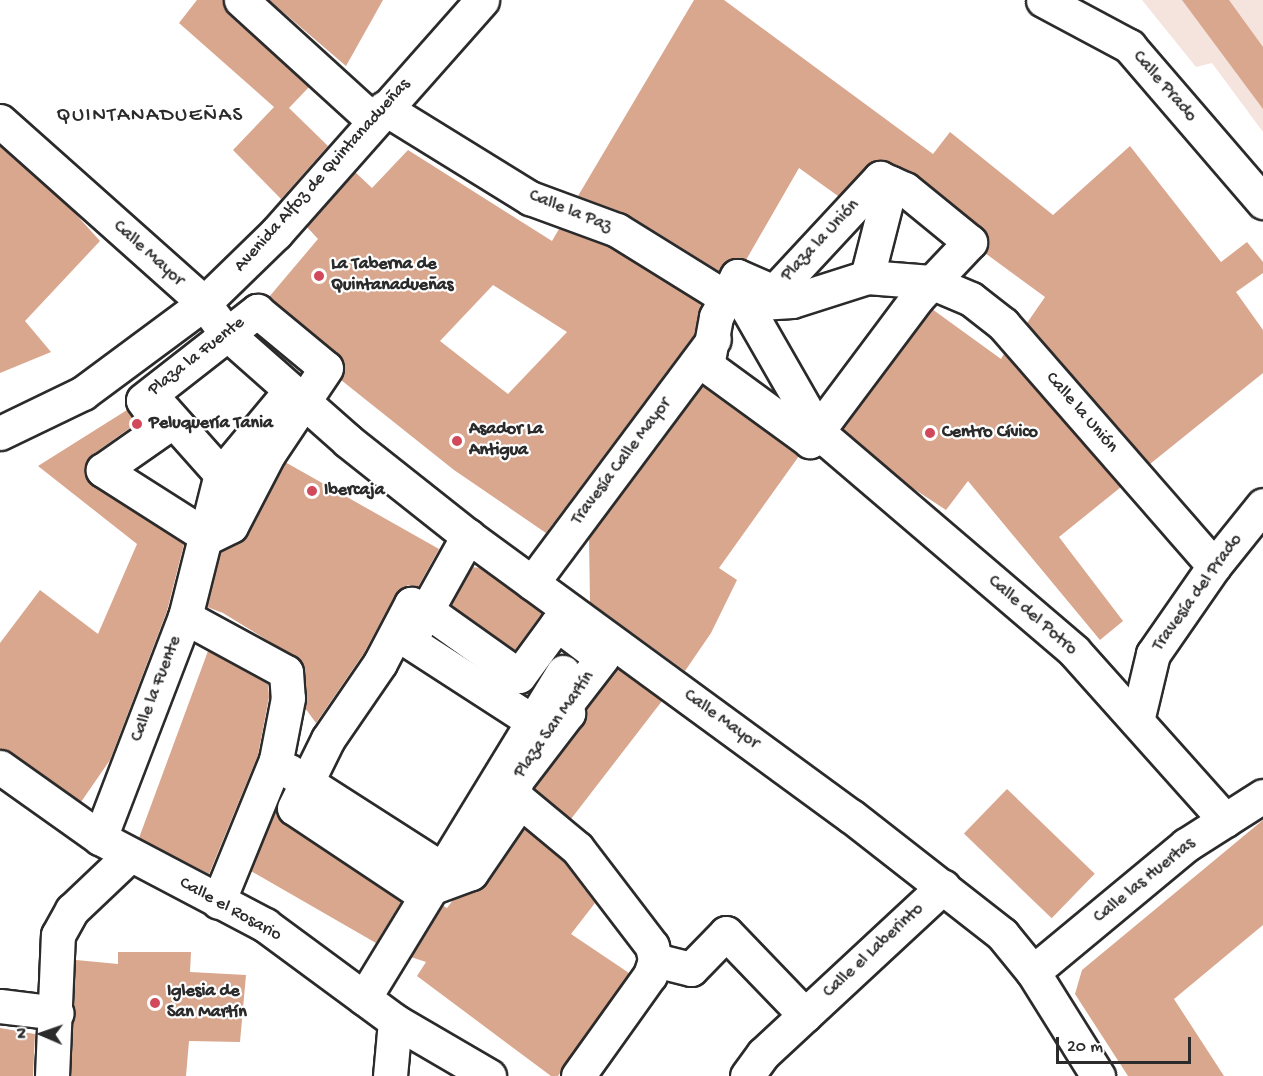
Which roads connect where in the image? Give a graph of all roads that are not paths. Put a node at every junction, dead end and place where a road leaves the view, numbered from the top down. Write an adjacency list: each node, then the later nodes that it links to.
1 (241, 0): 4 (street, Calle la Paz)
2 (482, 0): 4 (street, Avenida Alfoz de Quintanadueñas)
3 (1043, 0): 7 (street, Calle Prado)
4 (379, 115): 10 (street, Calle la Paz); 11 (street, Avenida Alfoz de Quintanadueñas)
5 (0, 121): 11 (street, Calle Mayor)
6 (891, 183): 8 (street, Plaza la Unión); 9 (street); 10 (street, Plaza la Unión)
7 (1263, 202)
8 (867, 277): 9 (street, Plaza la Unión); 10 (street, Plaza la Unión)
9 (932, 282): 18 (street); 23 (street, Calle la Unión)
10 (735, 301): 13 (street, Plaza la Unión); 18 (street)
11 (204, 303): 12 (street, Calle Mayor); 14 (street, Avenida Alfoz de Quintanadueñas)
12 (225, 332): 15 (street, Plaza la Fuente); 16 (street, Calle Mayor); 16 (street, Plaza la Fuente)
13 (712, 342): 18 (street); 24 (street, Travesía Calle Mayor)
14 (123, 365): 15 (street); 17 (street, Avenida Alfoz de Quintanadueñas)
15 (150, 395): 19 (street); 22 (street, Plaza la Fuente)
16 (296, 397): 19 (street); 21 (street, Calle Mayor); 22 (street, Plaza la Fuente)
17 (0, 433)
18 (819, 433): 30 (street, Calle del Potro)
19 (221, 474): 22 (street, Calle la Fuente)
20 (1263, 505): 23 (street, Travesía del Prado)
21 (468, 536): 24 (street, Calle Mayor); 25 (street)
22 (208, 537): 26 (street, Calle la Fuente)
23 (1214, 566): 30 (street, Travesía del Prado)
24 (532, 583): 27 (street, Calle Mayor)
25 (426, 610): 27 (street, Plaza San Martín); 28 (street); 34 (street)
26 (185, 617): 31 (street); 37 (street, Calle la Fuente)
27 (587, 635): 29 (street, Plaza San Martín); 33 (street, Plaza San Martín); 40 (street, Calle Mayor)
28 (410, 642): 29 (street, Plaza San Martín); 34 (street)
29 (532, 721): 33 (street, Plaza San Martín)
30 (1137, 722): 36 (street, Calle del Potro)
31 (276, 760): 34 (street); 41 (street)
32 (0, 767): 37 (street, Calle el Rosario)
33 (504, 788): 39 (street, Plaza San Martín); 42 (street)
34 (315, 790): 39 (street)
35 (1263, 796): 36 (street, Calle las Huertas)
36 (1226, 820): 43 (street, Calle las Huertas)
37 (100, 838): 38 (street, Calle el Rosario)
38 (130, 855): 41 (street, Calle el Rosario); 46 (street)
39 (437, 878): 44 (street)
40 (943, 886): 43 (street, Calle Mayor); 47 (street, Calle el Laberinto)
41 (218, 902): 44 (street, Calle el Rosario)
42 (655, 960): 47 (street); 52 (street)
43 (1033, 972): 54 (street, Calle Mayor)
44 (364, 998): 48 (street, Calle el Rosario)
45 (0, 1006): 46 (street)
46 (57, 1013): 49 (street)
47 (805, 1015): 53 (street, Calle el Laberinto)
48 (395, 1021): 50 (street); 51 (street, Calle el Rosario)
49 (52, 1076)
50 (390, 1076)
51 (489, 1076)
52 (578, 1076)
53 (747, 1076)
54 (1098, 1076)

